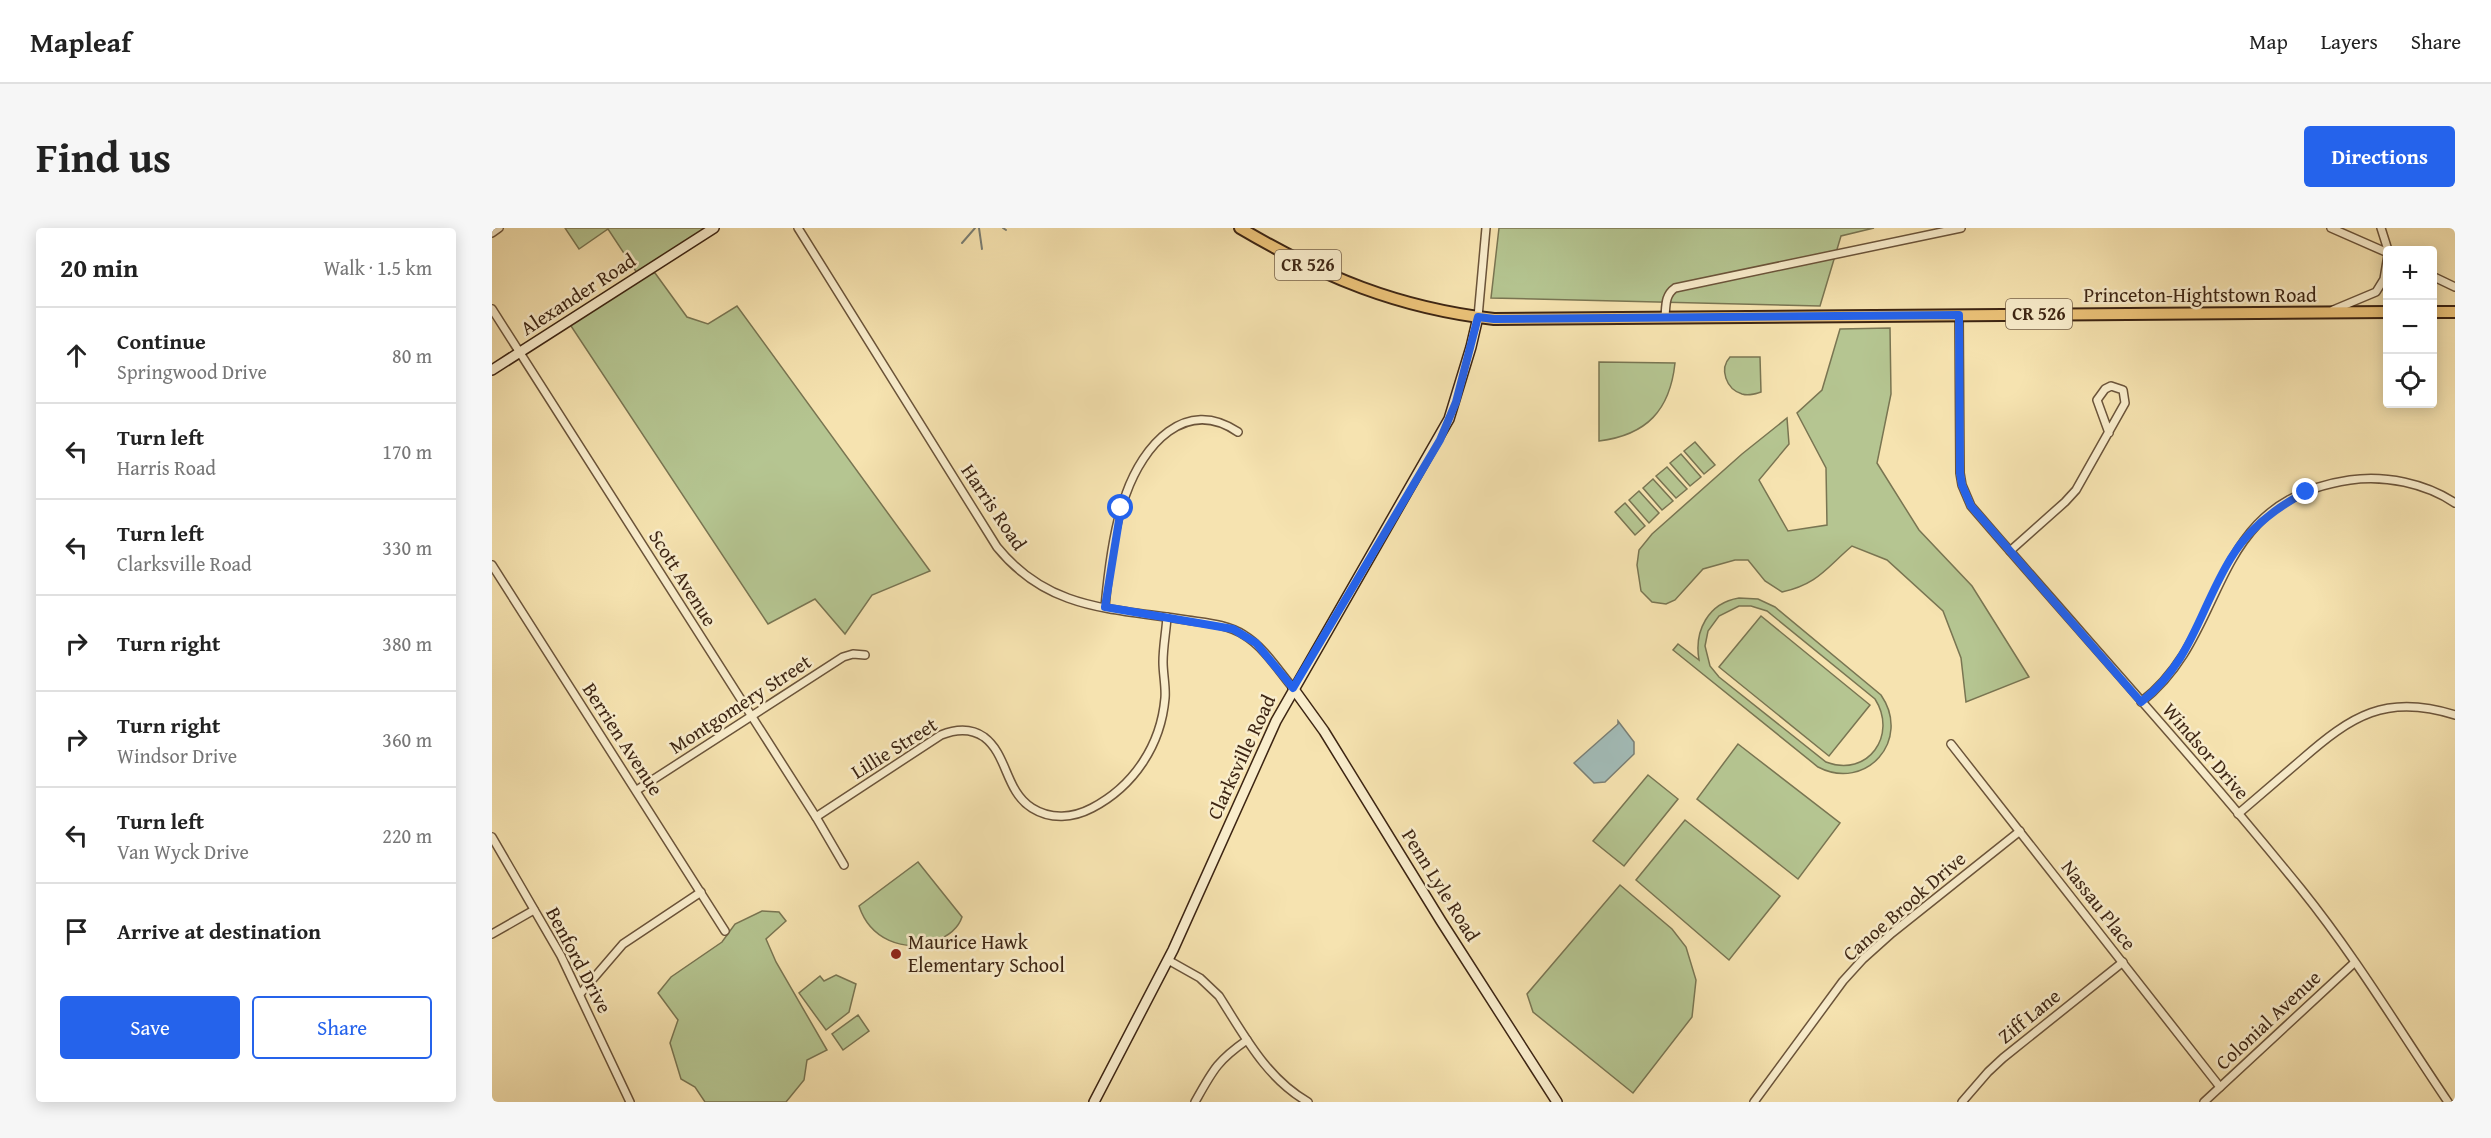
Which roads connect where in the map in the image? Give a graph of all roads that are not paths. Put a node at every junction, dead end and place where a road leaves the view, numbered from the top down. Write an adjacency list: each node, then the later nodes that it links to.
1 (499, 228): 9 (street)
2 (714, 228): 23 (street, Alexander Road)
3 (798, 228): 30 (street, Harris Road)
4 (1240, 228): 22 (main road, Princeton-Hightstown Road / CR 526)
5 (1486, 228): 22 (street, Clarksville Road)
6 (1961, 228): 21 (street)
7 (2331, 228): 11 (street)
8 (2381, 228): 10 (street)
9 (492, 233)
10 (2386, 246)
11 (2383, 251)
12 (2437, 278): 14 (street)
13 (2383, 281): 16 (street)
14 (2455, 287)
15 (492, 309): 23 (street, Scott Avenue)
16 (2328, 312): 17 (main road, Princeton-Hightstown Road / CR 526); 20 (main road, Princeton-Hightstown Road / CR 526)
17 (2383, 312)
18 (2437, 312): 19 (main road)
19 (2455, 312)
20 (1959, 315): 21 (main road, Princeton-Hightstown Road / CR 526); 28 (street, Windsor Drive)
21 (1665, 316): 22 (main road, Princeton-Hightstown Road / CR 526)
22 (1478, 317): 33 (street, Clarksville Road)
23 (520, 352): 24 (street, Alexander Road); 36 (street, Scott Avenue)
24 (492, 370)
25 (1238, 432): 30 (street)
26 (2109, 434): 26 (street); 28 (street)
27 (2455, 503): 34 (street)
28 (2010, 551): 34 (street, Windsor Drive)
29 (492, 565): 38 (street, Berrien Avenue)
30 (1105, 607): 31 (street, Harris Road)
31 (1167, 616): 33 (street, Harris Road); 40 (street, Lillie Street)
32 (865, 655): 36 (street, Montgomery Street)
33 (1293, 688): 48 (street, Clarksville Road); 58 (street, Penn Lyle Road)
34 (2141, 702): 39 (street, Windsor Drive)
35 (2455, 715): 39 (street)
36 (752, 716): 38 (street, Montgomery Street); 40 (street, Scott Avenue)
37 (1951, 744): 41 (street, Nassau Place)
38 (637, 790): 44 (street, Berrien Avenue)
39 (2238, 814): 50 (street, Windsor Drive)
40 (816, 817): 43 (street, Scott Avenue)
41 (2020, 831): 49 (street, Nassau Place); 59 (street, Canoe Brook Drive)
42 (492, 837): 45 (street, Benford Drive)
43 (844, 865)
44 (701, 892): 46 (street, Berrien Avenue); 51 (street)
45 (534, 910): 47 (street); 51 (street, Benford Drive)
46 (725, 931)
47 (492, 934)
48 (1168, 960): 52 (street); 55 (street, Clarksville Road)
49 (2123, 962): 53 (street, Nassau Place); 60 (street, Ziff Lane)
50 (2354, 963): 53 (street, Colonial Avenue); 62 (street, Windsor Drive)
51 (580, 994): 54 (street, Benford Drive)
52 (1247, 1040): 56 (street); 57 (street)
53 (2220, 1087): 61 (street, Colonial Avenue)
54 (630, 1102)
55 (1094, 1102)
56 (1195, 1102)
57 (1308, 1102)
58 (1557, 1102)
59 (1754, 1102)
60 (1962, 1102)
61 (2204, 1102)
62 (2448, 1102)

